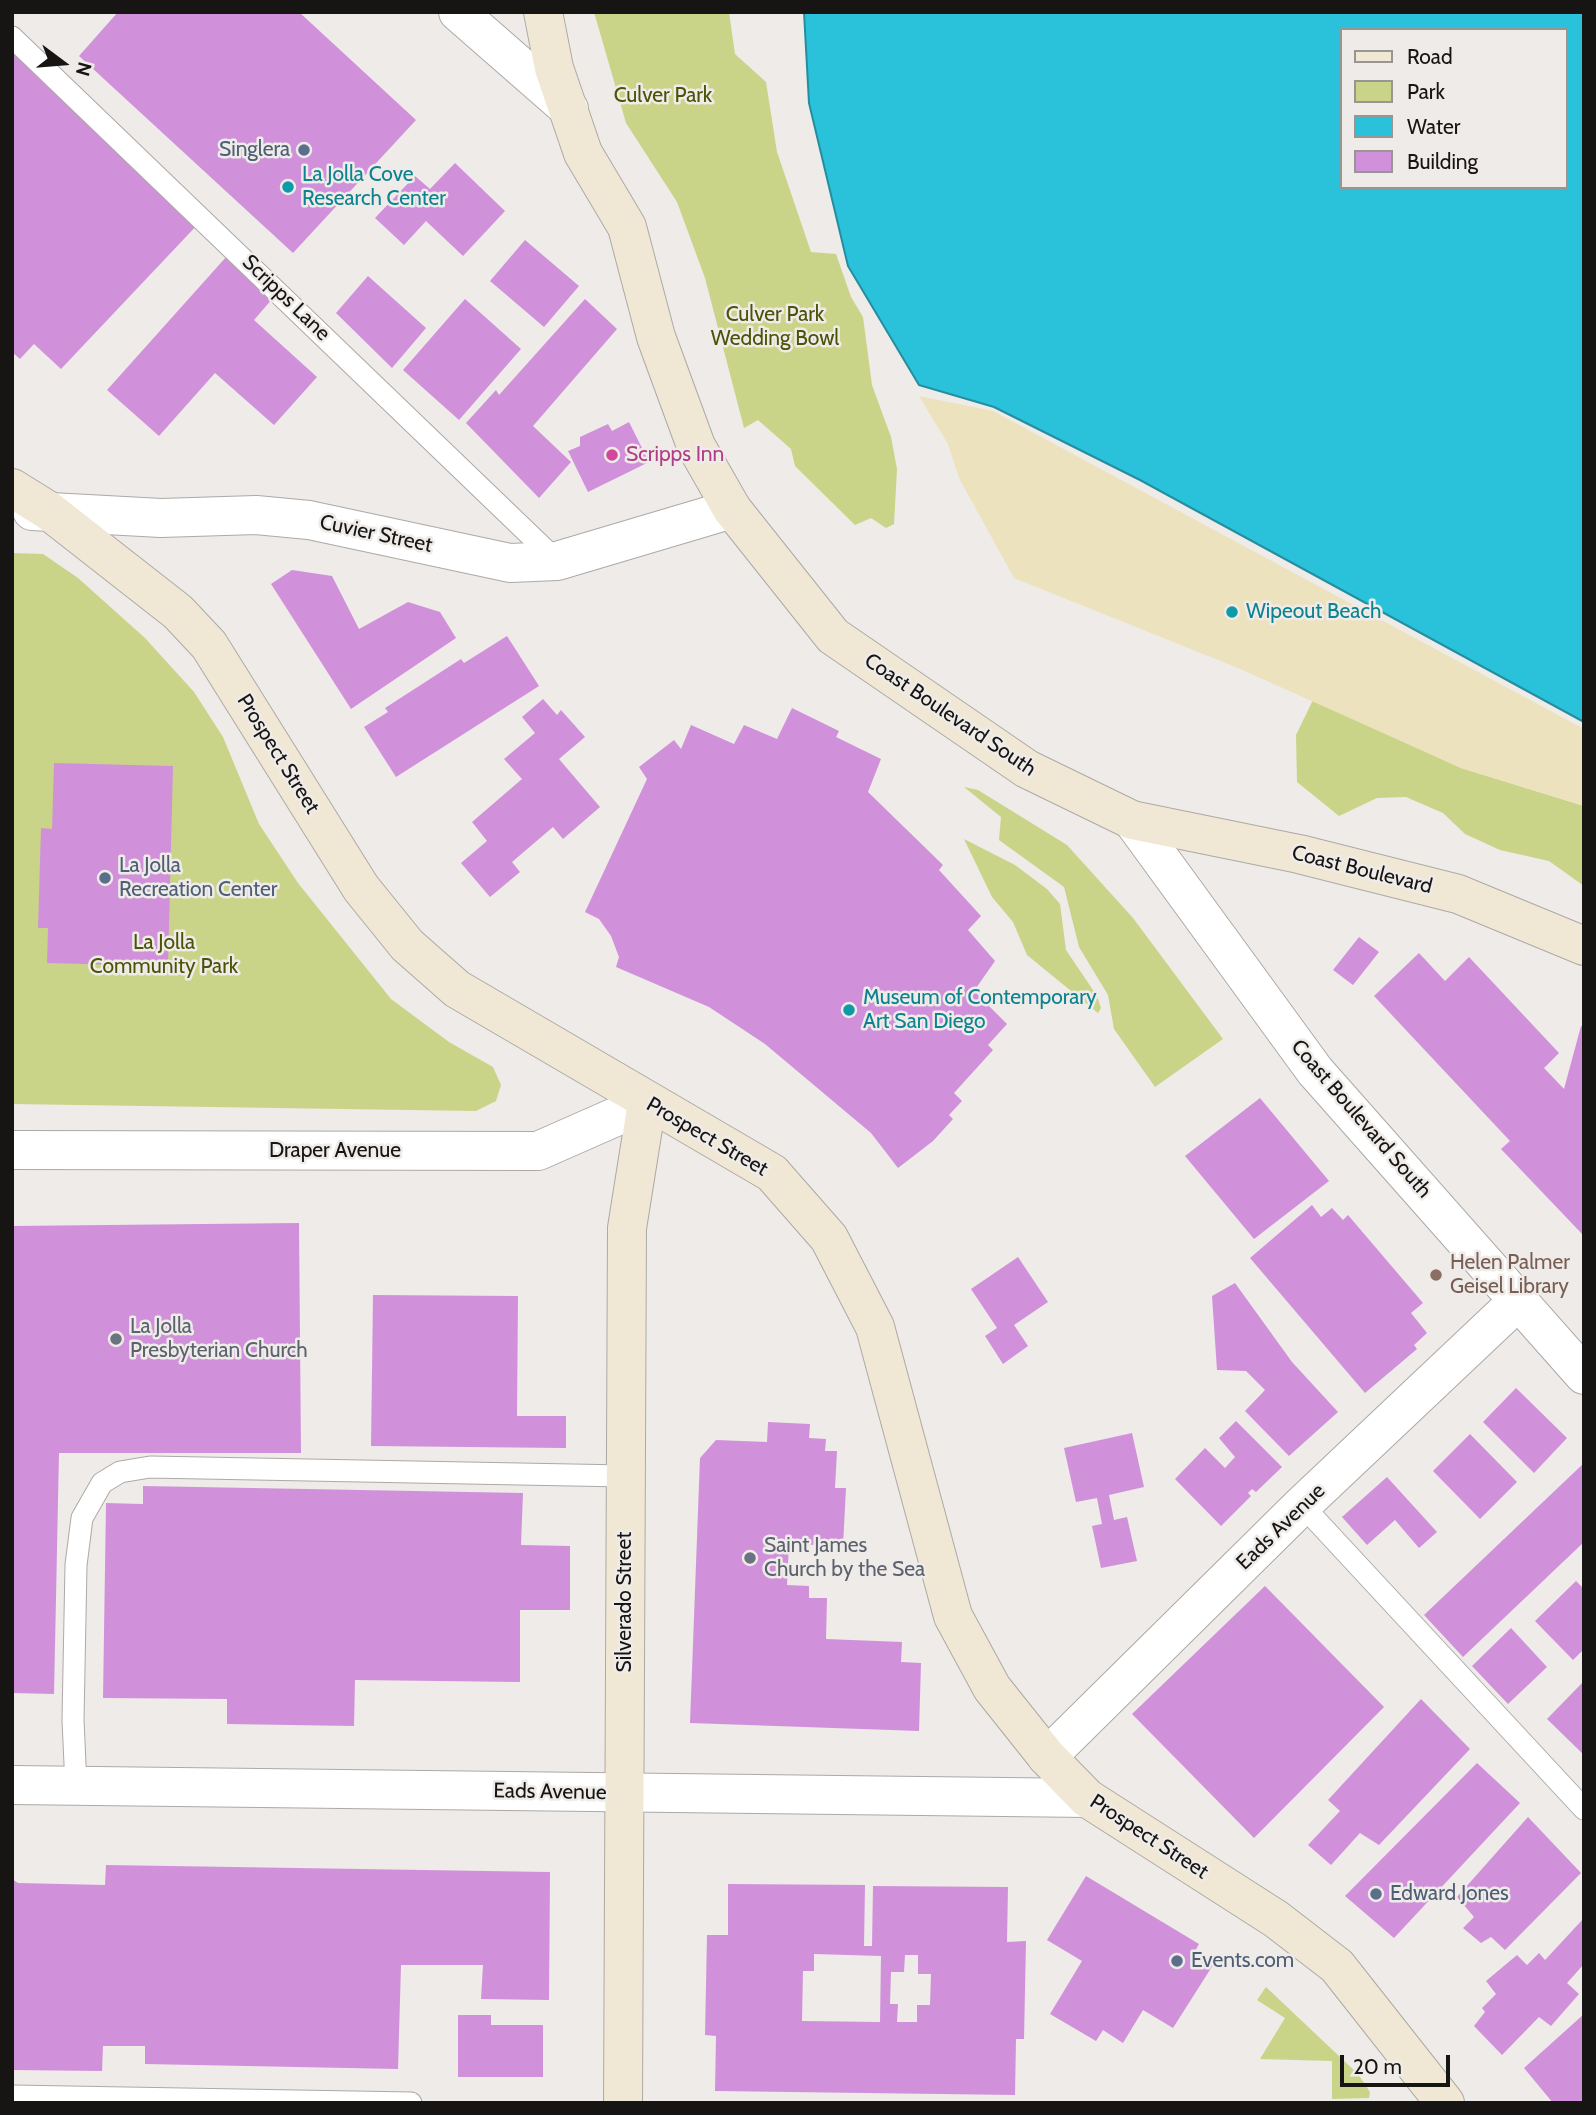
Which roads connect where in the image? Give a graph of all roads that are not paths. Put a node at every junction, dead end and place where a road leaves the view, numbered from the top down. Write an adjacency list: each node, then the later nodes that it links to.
1 (458, 12): 4 (street)
2 (543, 12): 4 (street)
3 (12, 37): 8 (lane, Scripps Lane)
4 (569, 109): 6 (street, Coast Boulevard South)
5 (12, 488): 7 (street, Prospect Street)
6 (732, 509): 8 (street, Cuvier Street); 9 (street, Coast Boulevard South)
7 (30, 511): 8 (street, Cuvier Street); 11 (street, Prospect Street)
8 (557, 561)
9 (1132, 820): 10 (street, Coast Boulevard); 13 (street, Coast Boulevard South)
10 (1584, 946)
11 (647, 1103): 12 (street, Draper Avenue); 15 (street, Silverado Street); 17 (street, Prospect Street)
12 (12, 1150)
13 (1519, 1300): 14 (street, Coast Boulevard South); 16 (street, Eads Avenue)
14 (1584, 1375)
15 (625, 1476): 19 (lane); 20 (street, Silverado Street)
16 (1302, 1505): 17 (street, Eads Avenue); 22 (lane)
17 (1047, 1757): 21 (street, Prospect Street)
18 (12, 1785): 19 (street, Eads Avenue)
19 (76, 1786): 20 (street, Eads Avenue)
20 (626, 1793): 21 (street, Eads Avenue); 25 (street, Silverado Street)
21 (1087, 1798): 26 (street, Prospect Street)
22 (1584, 1810)
23 (12, 2096): 24 (lane)
24 (411, 2103)
25 (623, 2103)
26 (1445, 2103)

